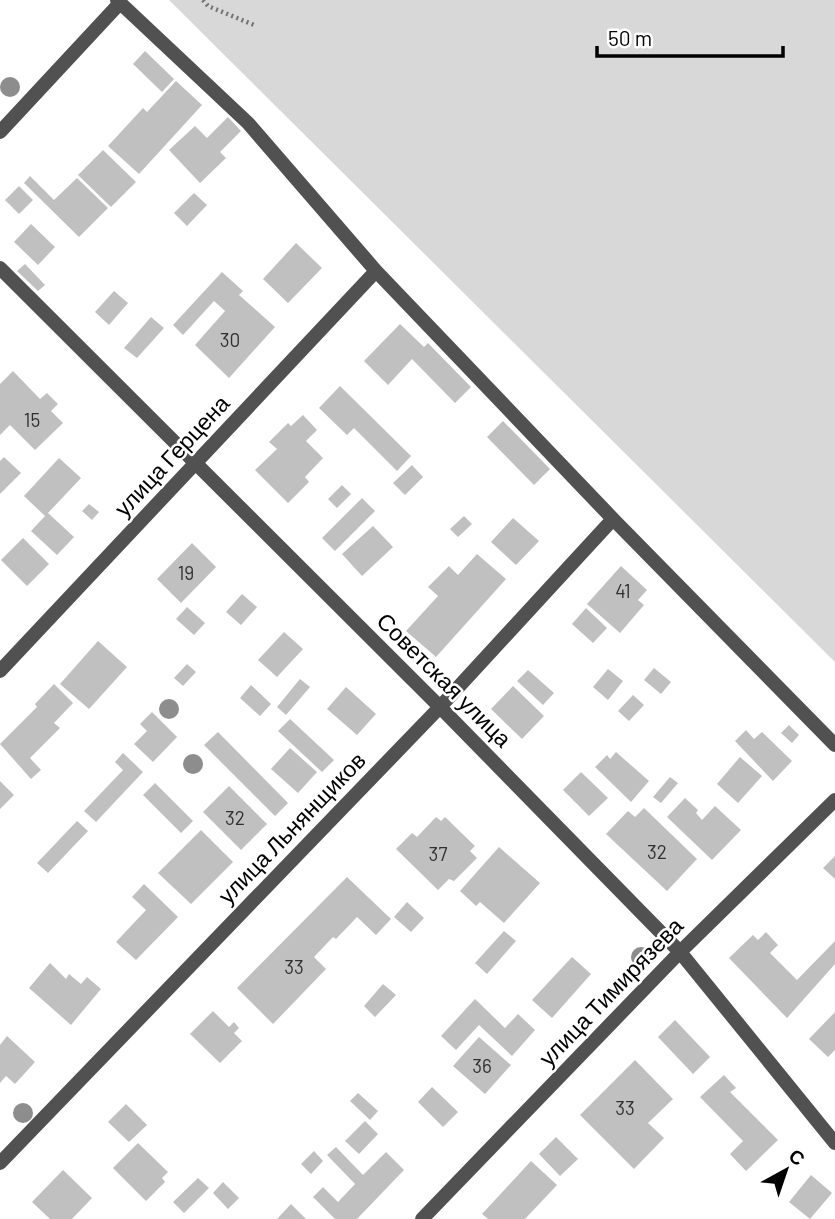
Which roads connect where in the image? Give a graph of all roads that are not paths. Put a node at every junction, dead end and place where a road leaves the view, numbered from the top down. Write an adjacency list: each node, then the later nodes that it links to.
1 (118, 1): 2 (street); 4 (street)
2 (0, 132)
3 (0, 268): 5 (street, Советская улица)
4 (376, 271): 5 (street, улица Герцена); 6 (street)
5 (195, 466): 7 (street, улица Герцена); 8 (street, Советская улица)
6 (613, 519): 8 (street, улица Льнянщиков); 9 (street)
7 (0, 671)
8 (440, 707): 11 (street, Советская улица); 13 (street, улица Льнянщиков)
9 (835, 745)
10 (835, 800): 11 (street, улица Тимирязева)
11 (680, 952): 12 (street, Советская улица); 14 (street, улица Тимирязева)
12 (835, 1143)
13 (0, 1163)
14 (422, 1219)

